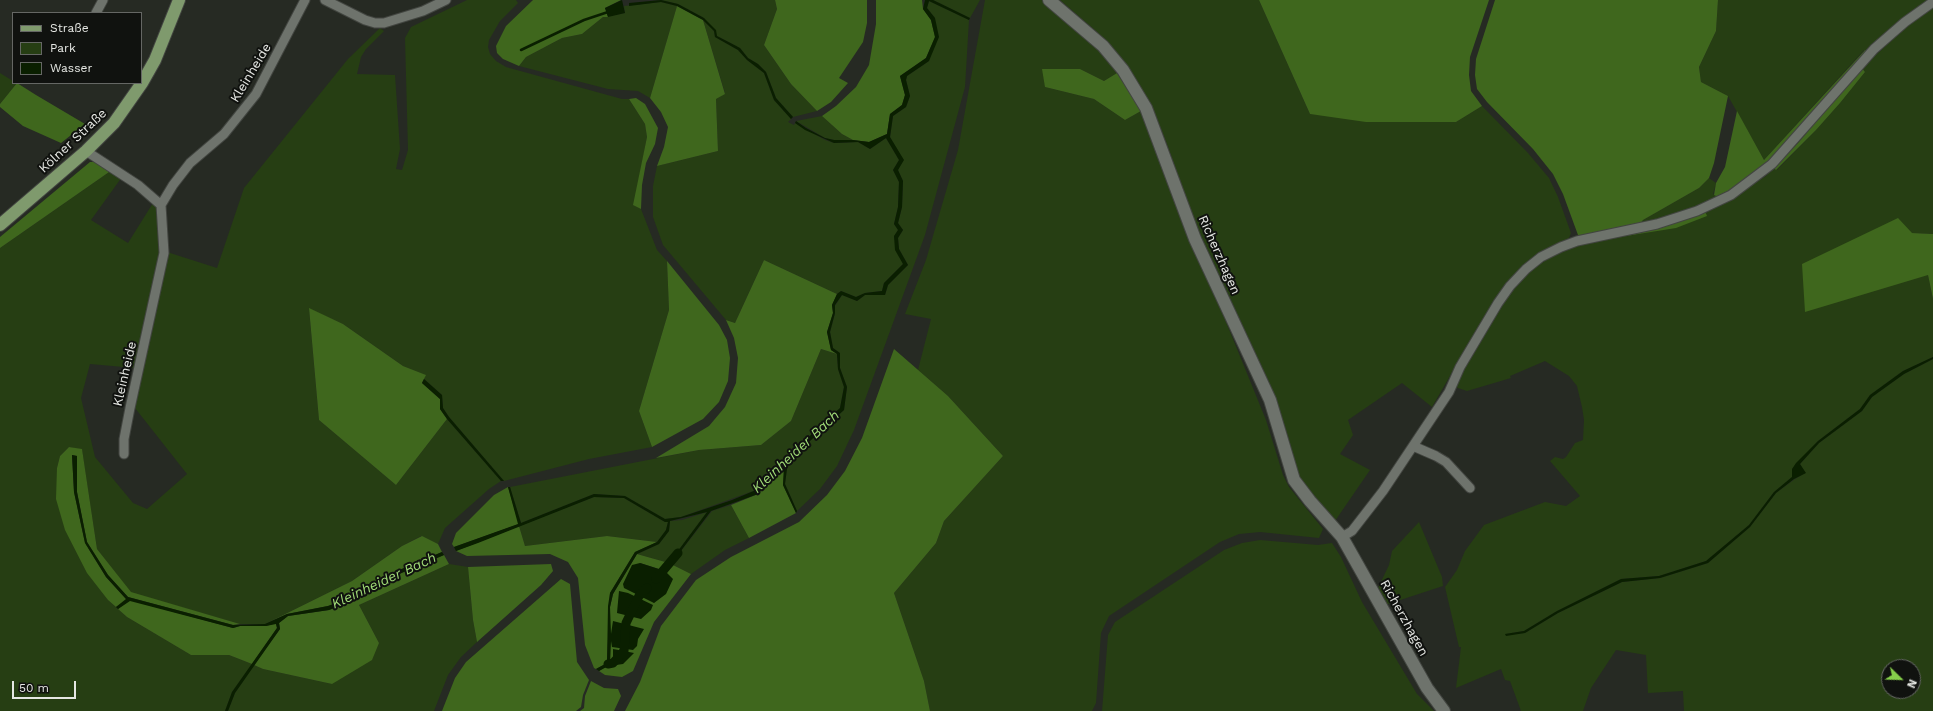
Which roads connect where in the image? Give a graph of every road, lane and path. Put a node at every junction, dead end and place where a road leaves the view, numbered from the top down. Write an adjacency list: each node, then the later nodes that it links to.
1 (103, 0): 8 (street)
2 (179, 0): 9 (main road, Kölner Straße)
3 (305, 0): 12 (street, Kleinheide)
4 (325, 0): 5 (street)
5 (446, 0)
6 (1049, 0): 17 (street, Richerzhagen)
7 (1933, 2): 14 (street)
8 (97, 12)
9 (142, 83)
10 (141, 84): 11 (main road, Kölner Straße)
11 (86, 151): 12 (street); 13 (main road, Kölner Straße)
12 (161, 205): 15 (street, Kleinheide)
13 (0, 225)
14 (1413, 446): 16 (street); 17 (street)
15 (124, 454)
16 (1470, 488)
17 (1342, 537): 18 (street, Richerzhagen)
18 (1444, 711)

